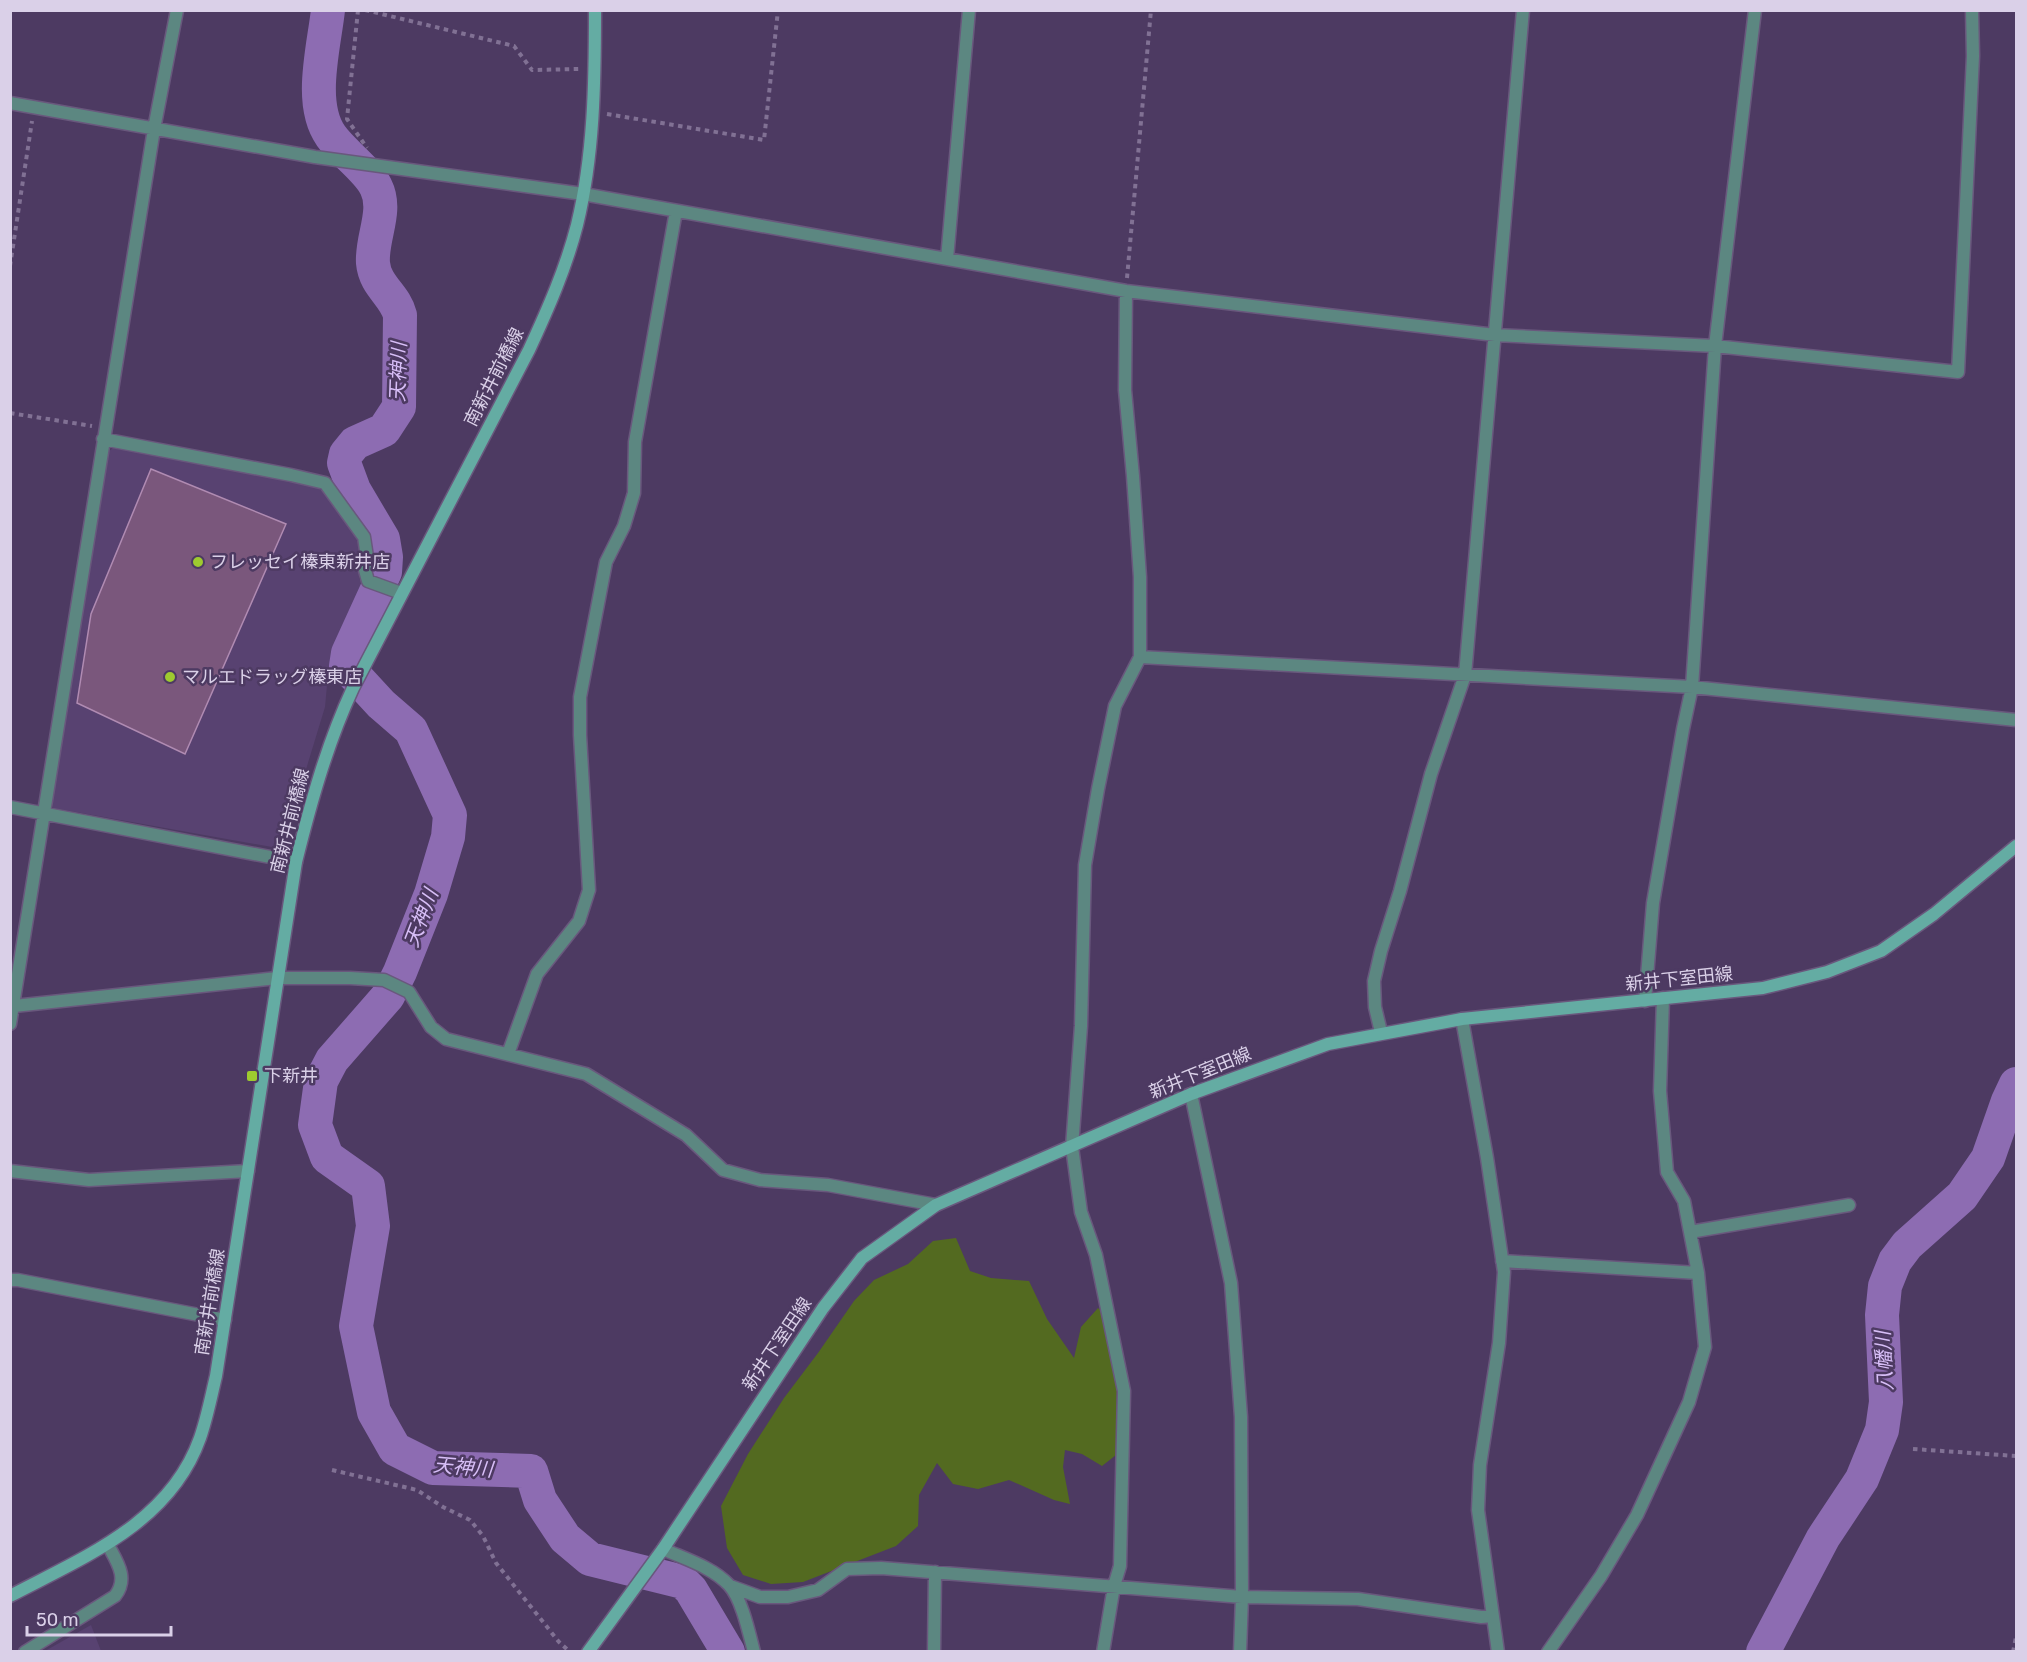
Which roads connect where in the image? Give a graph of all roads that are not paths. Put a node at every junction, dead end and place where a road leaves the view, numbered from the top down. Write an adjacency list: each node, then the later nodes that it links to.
1 (177, 10): 8 (street)
2 (595, 10): 9 (main road, 南新井前橋線)
3 (969, 10): 11 (street)
4 (1523, 10): 13 (street)
5 (1755, 10): 14 (street)
6 (1972, 10): 14 (street)
7 (10, 103): 8 (street)
8 (154, 129): 9 (street); 15 (street)
9 (583, 194): 10 (street); 16 (main road, 南新井前橋線)
10 (676, 211): 11 (street); 32 (street)
11 (947, 259): 12 (street)
12 (1126, 291): 13 (street); 17 (street)
13 (1495, 335): 14 (street); 18 (street)
14 (1715, 346): 19 (street)
15 (104, 434): 16 (street); 22 (street)
16 (401, 593): 24 (main road, 南新井前橋線)
17 (1140, 657): 18 (street); 34 (street)
18 (1465, 675): 19 (street); 31 (street)
19 (1692, 687): 20 (street); 27 (street)
20 (2016, 720)
21 (10, 807): 22 (street)
22 (44, 813): 24 (street); 28 (street)
23 (2016, 846): 26 (main road, 新井下室田線)
24 (296, 862): 25 (main road, 南新井前橋線)
25 (277, 978): 28 (street); 32 (street); 36 (main road, 南新井前橋線)
26 (1664, 998): 27 (main road, 新井下室田線); 39 (street)
27 (1645, 1001): 29 (main road, 新井下室田線)
28 (14, 1006): 30 (street)
29 (1462, 1019): 31 (main road, 新井下室田線); 40 (street)
30 (10, 1024)
31 (1381, 1032): 33 (main road, 新井下室田線)
32 (508, 1054): 37 (street)
33 (1191, 1094): 34 (main road, 新井下室田線); 50 (street)
34 (1072, 1147): 37 (main road, 新井下室田線); 48 (street)
35 (10, 1171): 36 (street)
36 (248, 1171): 43 (main road, 南新井前橋線)
37 (936, 1205): 45 (main road, 新井下室田線)
38 (1849, 1205): 39 (street)
39 (1690, 1232): 41 (street)
40 (1502, 1261): 41 (street); 51 (street)
41 (1698, 1273): 59 (street)
42 (10, 1280): 43 (street)
43 (225, 1320): 44 (main road, 南新井前橋線)
44 (108, 1545): 49 (main road, 南新井前橋線); 52 (street)
45 (663, 1549): 47 (street); 53 (main road, 新井下室田線)
46 (934, 1572): 47 (street); 48 (street); 55 (street)
47 (730, 1586): 54 (street)
48 (1114, 1586): 50 (street); 56 (street)
49 (10, 1596)
50 (1242, 1597): 51 (street); 57 (street)
51 (1493, 1616): 58 (street)
52 (25, 1652)
53 (588, 1652)
54 (754, 1652)
55 (934, 1652)
56 (1104, 1652)
57 (1240, 1652)
58 (1498, 1652)
59 (1548, 1652)

